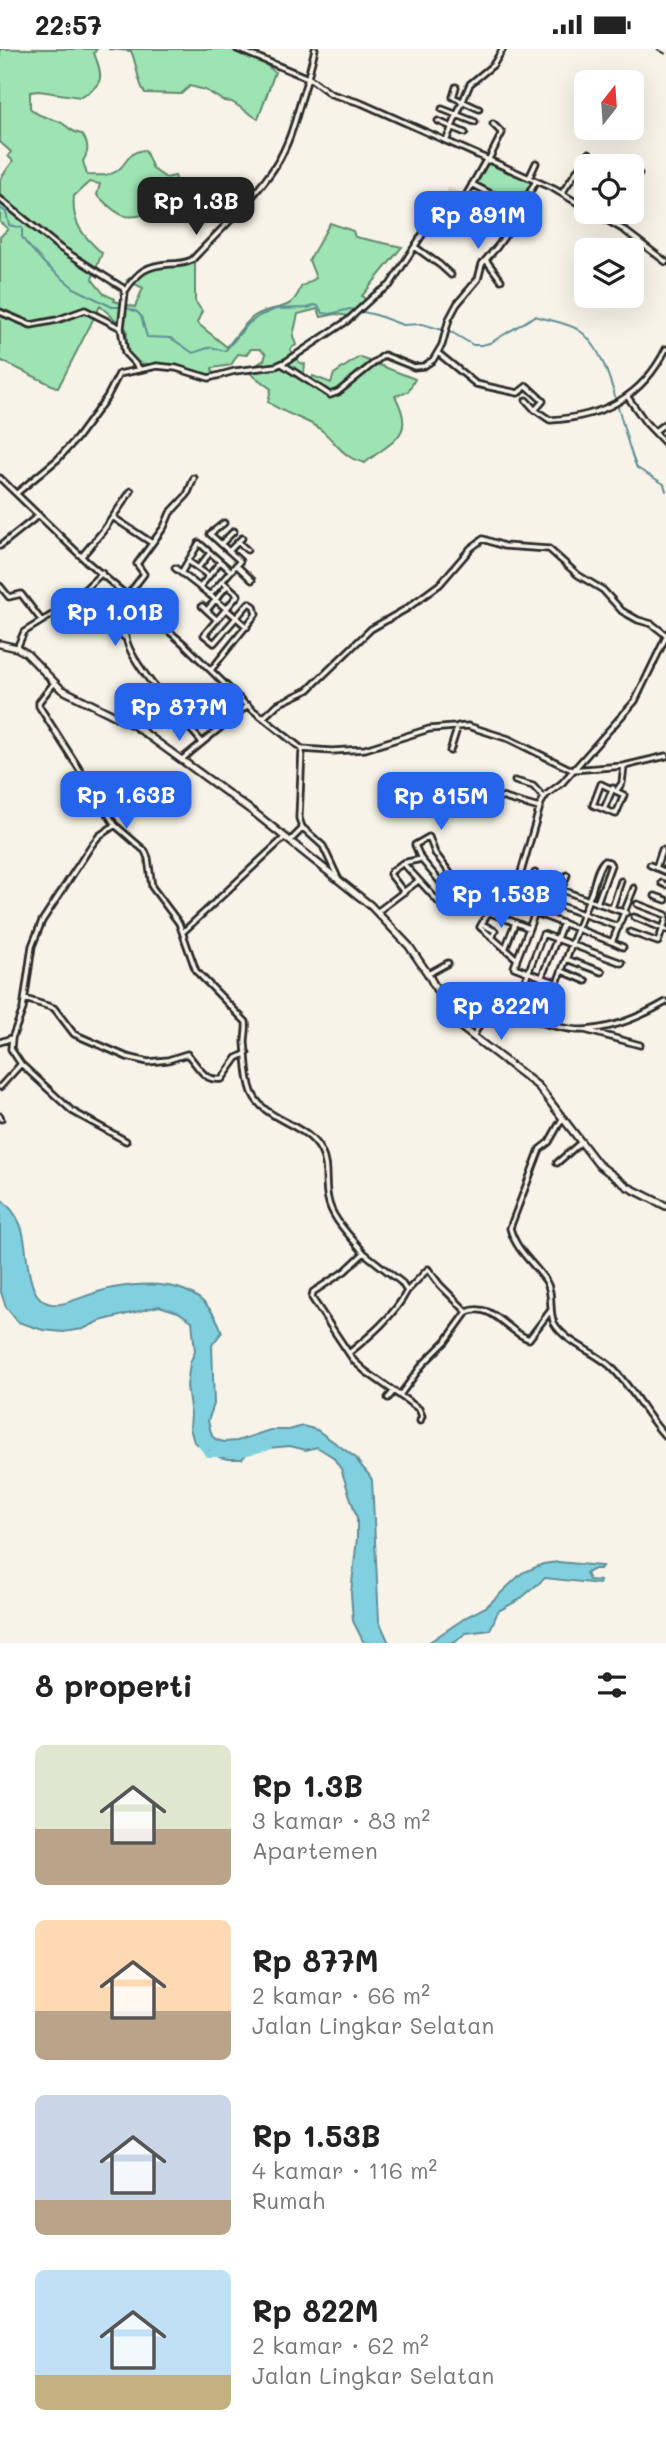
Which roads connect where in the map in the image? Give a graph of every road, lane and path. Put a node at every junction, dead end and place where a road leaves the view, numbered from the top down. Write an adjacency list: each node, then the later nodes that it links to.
1 (237, 49): 5 (street)
2 (308, 49): 4 (street)
3 (503, 49): 7 (street)
4 (314, 50): 5 (street)
5 (308, 78): 16 (street); 33 (street)
6 (456, 87): 7 (street)
7 (462, 101): 9 (street); 10 (street)
8 (442, 109): 10 (street)
9 (479, 109)
10 (457, 115): 12 (street); 14 (street)
11 (438, 121): 14 (street)
12 (475, 122)
13 (493, 124): 18 (street)
14 (452, 128): 15 (street); 16 (street)
15 (465, 133)
16 (446, 141): 18 (street)
17 (589, 153): 23 (street)
18 (487, 160): 20 (street); 22 (street)
19 (537, 163): 20 (street)
20 (529, 178): 21 (street)
21 (536, 181): 23 (street); 26 (street)
22 (472, 184): 26 (street); 28 (street)
23 (562, 193): 25 (street)
24 (0, 199): 33 (street)
25 (574, 200)
26 (522, 210): 29 (street)
27 (613, 224): 30 (street)
28 (415, 247): 31 (street); 38 (street)
29 (486, 260): 32 (street); 37 (street)
30 (666, 262)
31 (451, 275)
32 (501, 280)
33 (125, 291): 35 (street)
34 (0, 312): 35 (street)
35 (121, 328): 39 (street)
36 (666, 349): 40 (street)
37 (438, 353): 38 (street); 42 (street)
38 (282, 364): 39 (street)
39 (139, 368): 49 (street)
40 (628, 395): 42 (street); 44 (street)
41 (526, 400): 42 (street)
42 (535, 409)
43 (666, 423): 44 (street)
44 (655, 431): 45 (street)
45 (666, 444)
46 (0, 478): 49 (street)
47 (194, 478): 54 (street)
48 (131, 491): 51 (street)
49 (17, 493): 50 (street)
50 (39, 515): 56 (street); 60 (street)
51 (114, 518): 54 (street); 60 (street)
52 (223, 523): 55 (street)
53 (234, 531): 55 (street)
54 (152, 543): 76 (street)
55 (221, 544): 58 (street)
56 (0, 546)
57 (247, 550): 58 (street)
58 (229, 551): 63 (street)
59 (210, 553): 61 (street); 62 (street); 65 (street)
60 (82, 556): 67 (street)
61 (188, 561): 65 (street); 68 (street)
62 (220, 562): 66 (street); 69 (street)
63 (236, 565): 66 (street); 70 (street)
64 (175, 568): 68 (street)
65 (197, 568): 69 (street)
66 (231, 571): 71 (street)
67 (102, 573): 75 (street); 76 (street)
68 (181, 573): 74 (street)
69 (209, 576): 74 (street)
70 (251, 580)
71 (222, 581): 73 (street); 77 (street)
72 (0, 586): 85 (street)
73 (227, 586): 78 (street); 80 (street)
74 (200, 587): 77 (street)
75 (82, 593): 85 (street); 88 (street)
76 (128, 595): 81 (street)
77 (210, 595): 78 (street)
78 (216, 600): 80 (street); 82 (street)
79 (202, 606): 82 (street)
80 (226, 609): 83 (street); 84 (street)
81 (145, 610): 88 (street); 91 (street)
82 (206, 610): 84 (street)
83 (237, 618): 84 (street); 86 (street); 86 (street)
84 (217, 619)
85 (41, 620): 90 (street)
86 (247, 627): 91 (street)
87 (666, 636): 94 (street); 102 (street)
88 (124, 637): 96 (street)
89 (0, 644): 90 (street)
90 (18, 648): 92 (street)
91 (211, 670): 93 (street)
92 (54, 683): 100 (street); 109 (street)
93 (248, 705): 94 (street); 96 (street)
94 (263, 718): 97 (street)
95 (458, 726): 97 (street); 98 (street); 102 (street)
96 (201, 741): 100 (street)
97 (302, 749): 110 (street)
98 (450, 751)
99 (666, 756): 101 (street)
100 (181, 760): 111 (street)
101 (624, 766): 102 (street); 104 (street)
102 (572, 770): 106 (street)
103 (515, 781): 106 (street)
104 (615, 790): 108 (street); 108 (street); 108 (street)
105 (501, 797): 107 (street)
106 (544, 798): 107 (street)
107 (539, 808): 124 (street)
108 (604, 809)
109 (115, 825): 155 (street); 173 (street)
110 (303, 828): 111 (street); 120 (street)
111 (288, 839): 120 (street); 155 (street)
112 (662, 850): 116 (street)
113 (421, 859): 114 (street); 123 (street); 123 (street)
114 (403, 863): 121 (street); 129 (street)
115 (650, 865): 116 (street)
116 (656, 868): 117 (street)
117 (666, 872)
118 (535, 873): 140 (street)
119 (567, 875): 127 (street)
120 (340, 880): 142 (street)
121 (418, 880): 123 (street); 129 (street)
122 (621, 881): 141 (street)
123 (441, 884)
124 (516, 887): 131 (street); 134 (street)
125 (593, 887): 128 (street); 128 (street); 135 (street)
126 (634, 888): 145 (street)
127 (561, 890): 133 (street); 135 (street)
128 (602, 890): 137 (street)
129 (404, 892): 142 (street)
130 (655, 896): 136 (street)
131 (502, 897): 134 (street); 143 (street)
132 (646, 897): 139 (street)
133 (541, 899): 144 (street); 146 (street)
134 (513, 900): 140 (street)
135 (588, 900): 137 (street); 146 (street)
136 (666, 900)
137 (597, 903): 141 (street)
138 (637, 904): 139 (street)
139 (643, 906): 148 (street)
140 (521, 907): 144 (street)
141 (612, 908): 145 (street)
142 (377, 912): 169 (street)
143 (488, 912): 149 (street); 161 (street)
144 (535, 912): 150 (street); 152 (street)
145 (626, 913): 151 (street)
146 (583, 914): 151 (street); 153 (street)
147 (634, 917): 154 (street)
148 (666, 917): 154 (street)
149 (515, 923): 152 (street); 161 (street)
150 (563, 923): 153 (street); 157 (street)
151 (619, 927): 158 (street)
152 (529, 928): 162 (street)
153 (578, 928): 158 (street); 159 (street)
154 (664, 929): 156 (street)
155 (183, 932): 181 (street)
156 (630, 932)
157 (557, 939): 159 (street); 167 (street); 170 (street)
158 (612, 942): 160 (street)
159 (572, 944): 163 (street); 165 (street)
160 (624, 947)
161 (505, 949): 162 (street)
162 (517, 959): 167 (street)
163 (566, 959): 166 (street); 168 (street)
164 (448, 963): 169 (street)
165 (622, 963)
166 (562, 971): 170 (street); 172 (street)
167 (529, 972): 170 (street); 171 (street)
168 (602, 972)
169 (428, 974): 177 (street)
170 (542, 978): 175 (street)
171 (525, 981)
172 (586, 981)
173 (25, 999): 178 (street); 181 (street)
174 (666, 1002): 176 (street)
175 (514, 1014): 176 (street); 177 (street)
176 (583, 1030): 180 (street)
177 (473, 1037): 184 (street)
178 (12, 1038): 179 (street); 182 (street)
179 (0, 1042)
180 (640, 1045)
181 (247, 1052): 189 (street)
182 (21, 1064): 183 (street); 185 (street)
183 (0, 1087)
184 (562, 1119): 186 (street); 191 (street)
185 (127, 1141)
186 (580, 1143): 187 (street); 188 (street)
187 (557, 1163)
188 (666, 1206)
189 (364, 1253): 190 (street); 193 (street)
190 (407, 1291): 192 (street); 193 (street)
191 (552, 1308): 192 (street); 198 (street)
192 (467, 1312): 195 (street)
193 (349, 1353): 194 (street)
194 (394, 1391): 195 (street); 196 (street)
195 (400, 1395): 197 (street)
196 (388, 1398)
197 (420, 1421)
198 (666, 1437)

